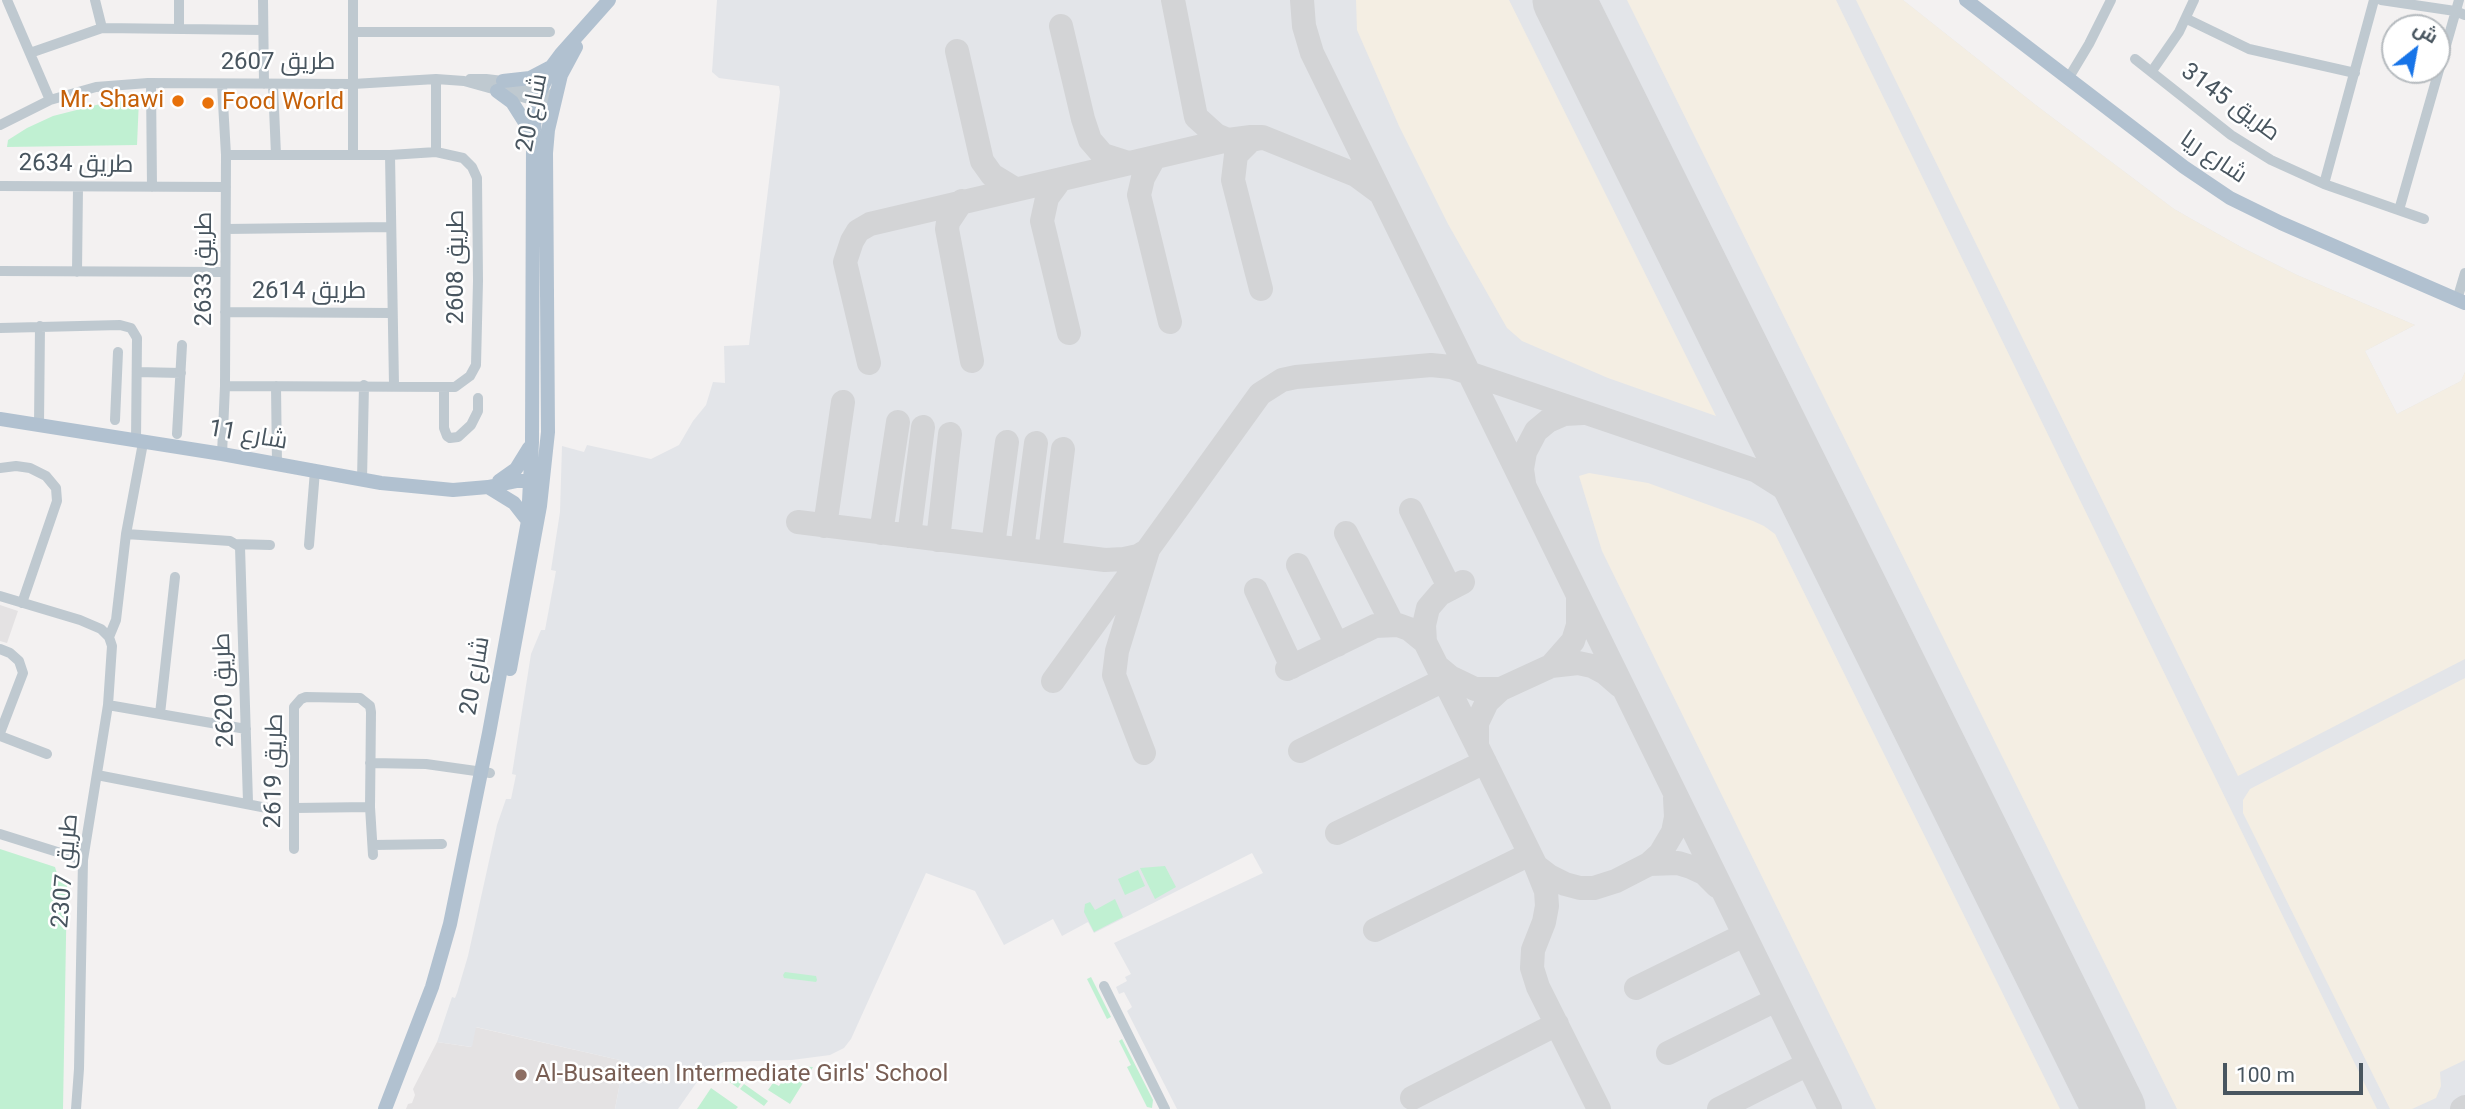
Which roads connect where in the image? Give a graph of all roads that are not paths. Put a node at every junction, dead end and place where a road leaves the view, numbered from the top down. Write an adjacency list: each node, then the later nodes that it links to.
1 (7, 0): 20 (street)
2 (95, 0): 16 (street)
3 (179, 0): 15 (street)
4 (263, 0): 17 (street)
5 (354, 0): 18 (street)
6 (1966, 0): 26 (main road, شارع ريا)
7 (2110, 0): 26 (street)
8 (2194, 0): 14 (street, طريق 3145)
9 (2374, 0): 24 (street)
10 (2381, 0): 11 (street)
11 (2400, 2): 13 (street)
12 (605, 4): 22 (main road, شارع 20); 33 (main road, شارع 20)
13 (2460, 8): 46 (street)
14 (2187, 19): 23 (street, طريق 3145); 24 (street, طريق 3145)
15 (179, 27): 16 (street); 17 (street)
16 (102, 28): 20 (street)
17 (263, 30): 28 (street)
18 (353, 32): 19 (street); 30 (street)
19 (550, 32)
20 (30, 53): 32 (street)
21 (2135, 59): 23 (street, طريق 3145)
22 (552, 66): 31 (main road); 33 (main road, شارع 20)
23 (2152, 71): 41 (street, طريق 3145)
24 (2355, 73): 41 (street)
25 (436, 79): 30 (street, طريق 2607); 31 (street, طريق 2607); 36 (street)
26 (2068, 79): 54 (main road, شارع ريا)
27 (151, 83): 29 (street, طريق 2607); 32 (street, طريق 2607); 44 (street, طريق 2634)
28 (268, 84): 29 (street, طريق 2607); 30 (street, طريق 2607); 38 (street)
29 (222, 85): 37 (street, طريق 2633)
30 (353, 85): 39 (street)
31 (500, 86): 33 (street, طريق 2607); 35 (main road)
32 (50, 100): 34 (street, طريق 2607)
33 (543, 102): 35 (main road, شارع 20); 82 (main road, شارع 20)
34 (0, 125)
35 (533, 142): 76 (main road, شارع 20)
36 (436, 152): 40 (street, طريق 2608); 67 (street, طريق 2608)
37 (226, 155): 38 (street, طريق 2608); 45 (street, طريق 2633)
38 (276, 155): 39 (street, طريق 2608)
39 (353, 155): 40 (street, طريق 2608)
40 (390, 155): 48 (street, طريق 2614)
41 (2324, 184): 46 (street, طريق 3145)
42 (0, 186): 43 (street, طريق 2634)
43 (78, 187): 44 (street, طريق 2634); 51 (street)
44 (152, 187): 45 (street, طريق 2634)
45 (226, 187): 49 (street, طريق 2633)
46 (2399, 210): 47 (street, طريق 3145)
47 (2424, 219)
48 (390, 227): 49 (street); 56 (street, طريق 2614)
49 (226, 229): 52 (street, طريق 2633)
50 (0, 271): 51 (street)
51 (78, 272): 52 (street)
52 (225, 272): 55 (street, طريق 2633)
53 (2465, 273): 54 (street)
54 (2461, 302)
55 (225, 312): 56 (street, طريق 2614); 65 (street, طريق 2633)
56 (391, 313): 64 (street, طريق 2614)
57 (40, 326): 58 (street); 61 (street, طريق 2307); 73 (street)
58 (0, 328)
59 (182, 345): 62 (street)
60 (118, 352): 68 (street)
61 (136, 372): 62 (street); 69 (street, طريق 2307)
62 (181, 373): 74 (street)
63 (364, 385): 64 (street, طريق 2608); 66 (street, طريق 2608); 81 (street)
64 (394, 385): 67 (street, طريق 2608)
65 (225, 386): 66 (street, طريق 2608); 77 (street, طريق 2633)
66 (276, 386): 78 (street)
67 (444, 387): 70 (street)
68 (116, 388): 69 (street); 72 (street)
69 (136, 390): 75 (street, طريق 2307)
70 (478, 398)
71 (0, 419): 73 (main road, شارع 11)
72 (115, 420)
73 (39, 425): 75 (main road, شارع 11)
74 (177, 434)
75 (139, 442): 77 (main road, شارع 11); 85 (street, طريق 2307)
76 (532, 442): 82 (main road, شارع 20); 83 (main road)
77 (222, 454): 78 (main road, شارع 11)
78 (277, 465): 80 (main road, شارع 11)
79 (0, 468): 91 (street)
80 (315, 471): 81 (main road, شارع 11); 88 (street)
81 (362, 480): 83 (main road, شارع 11)
82 (537, 482): 83 (main road, شارع 11); 84 (main road, شارع 20); 92 (main road, شارع 20)
83 (488, 487): 84 (main road)
84 (528, 521): 92 (main road, شارع 20)
85 (126, 534): 86 (street); 93 (street, طريق 2307)
86 (236, 544): 87 (street); 97 (street, طريق 2620)
87 (270, 545)
88 (309, 545)
89 (175, 577): 96 (street)
90 (0, 596): 91 (street)
91 (22, 603): 93 (street)
92 (514, 616): 101 (main road, شارع 20)
93 (109, 637): 95 (street, طريق 2307)
94 (0, 649): 98 (street)
95 (108, 705): 96 (street); 102 (street, طريق 2307)
96 (160, 714): 97 (street)
97 (246, 729): 103 (street, طريق 2620)
98 (0, 734): 99 (street)
99 (47, 754)
100 (370, 763): 101 (street); 104 (street, طريق 2619); 106 (street, طريق 2619)
101 (486, 772): 113 (main road, شارع 20); 114 (main road, شارع 20)
102 (97, 775): 103 (street); 110 (street, طريق 2307)
103 (248, 802): 105 (street)
104 (370, 807): 106 (street); 108 (street, طريق 2619)
105 (272, 808)
106 (295, 808): 109 (street, طريق 2619)
107 (0, 834): 110 (street)
108 (442, 844)
109 (294, 849)
110 (83, 860): 112 (street, طريق 2307)
111 (1104, 986): 115 (street)
112 (76, 1109)
113 (385, 1109)
114 (394, 1109)
115 (1165, 1109)

